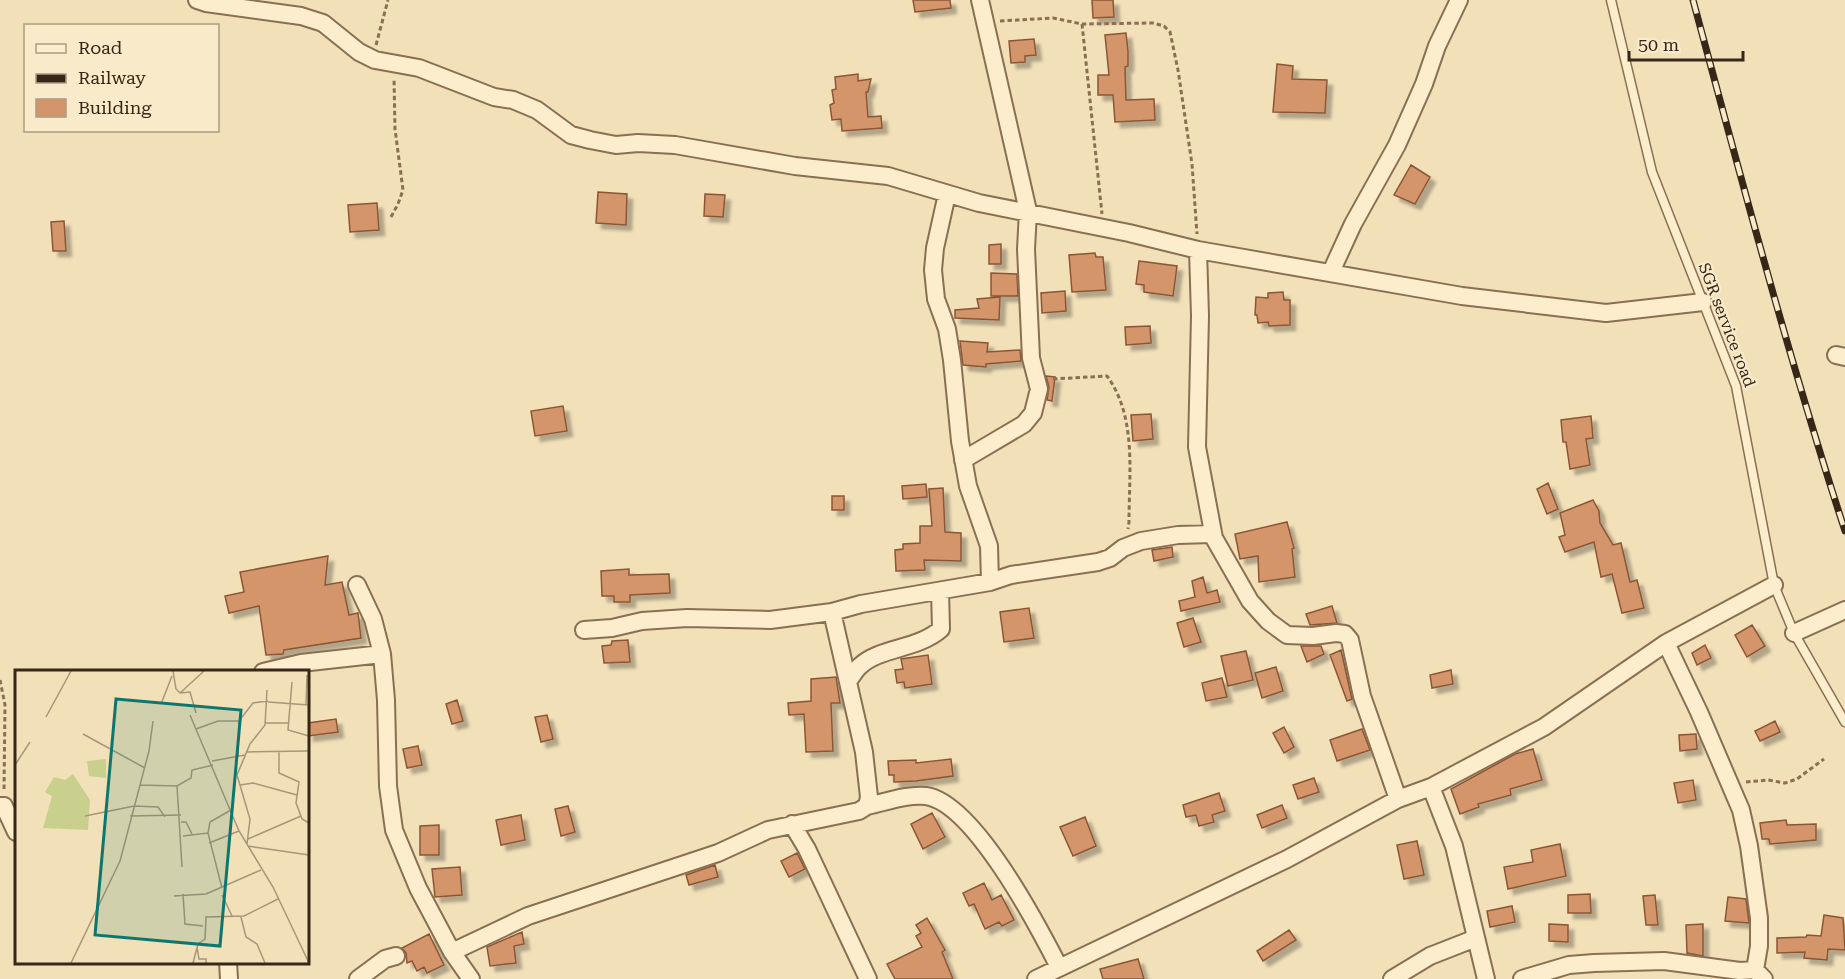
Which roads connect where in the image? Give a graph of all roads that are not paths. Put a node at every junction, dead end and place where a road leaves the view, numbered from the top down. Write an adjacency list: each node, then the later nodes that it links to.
1 (197, 0): 5 (street)
2 (980, 0): 6 (street)
3 (1459, 0): 8 (street)
4 (1611, 0): 9 (lane, SGR service road)
5 (947, 194): 6 (street); 10 (street)
6 (1028, 211): 7 (street); 10 (street)
7 (1198, 250): 8 (street); 11 (street)
8 (1331, 272): 9 (street)
9 (1703, 302): 14 (lane, SGR service road)
10 (963, 460): 12 (street)
11 (1212, 534): 12 (street); 26 (street)
12 (990, 582): 15 (street)
13 (357, 585): 21 (street)
14 (1774, 585): 19 (lane, SGR service road); 20 (street)
15 (940, 591): 17 (street); 23 (street)
16 (1845, 610): 19 (street)
17 (832, 612): 18 (street); 23 (street)
18 (584, 630)
19 (1794, 633): 24 (lane, SGR service road)
20 (1666, 643): 25 (street); 36 (street)
21 (382, 654): 22 (street); 32 (street)
22 (271, 670)
23 (848, 681): 28 (street)
24 (1845, 722)
25 (1431, 787): 26 (street); 31 (street)
26 (1398, 799): 35 (street)
27 (1, 806): 30 (street)
28 (867, 806): 29 (street); 35 (street)
29 (792, 824): 32 (street); 40 (street)
30 (15, 830)
31 (1476, 938): 42 (street); 43 (street)
32 (452, 952): 39 (street)
33 (396, 956): 38 (street)
34 (228, 964): 37 (street)
35 (1059, 967): 41 (street)
36 (1760, 975): 44 (street)
37 (229, 979)
38 (358, 979)
39 (471, 979)
40 (868, 979)
41 (1036, 979)
42 (1392, 979)
43 (1486, 979)
44 (1522, 979)

